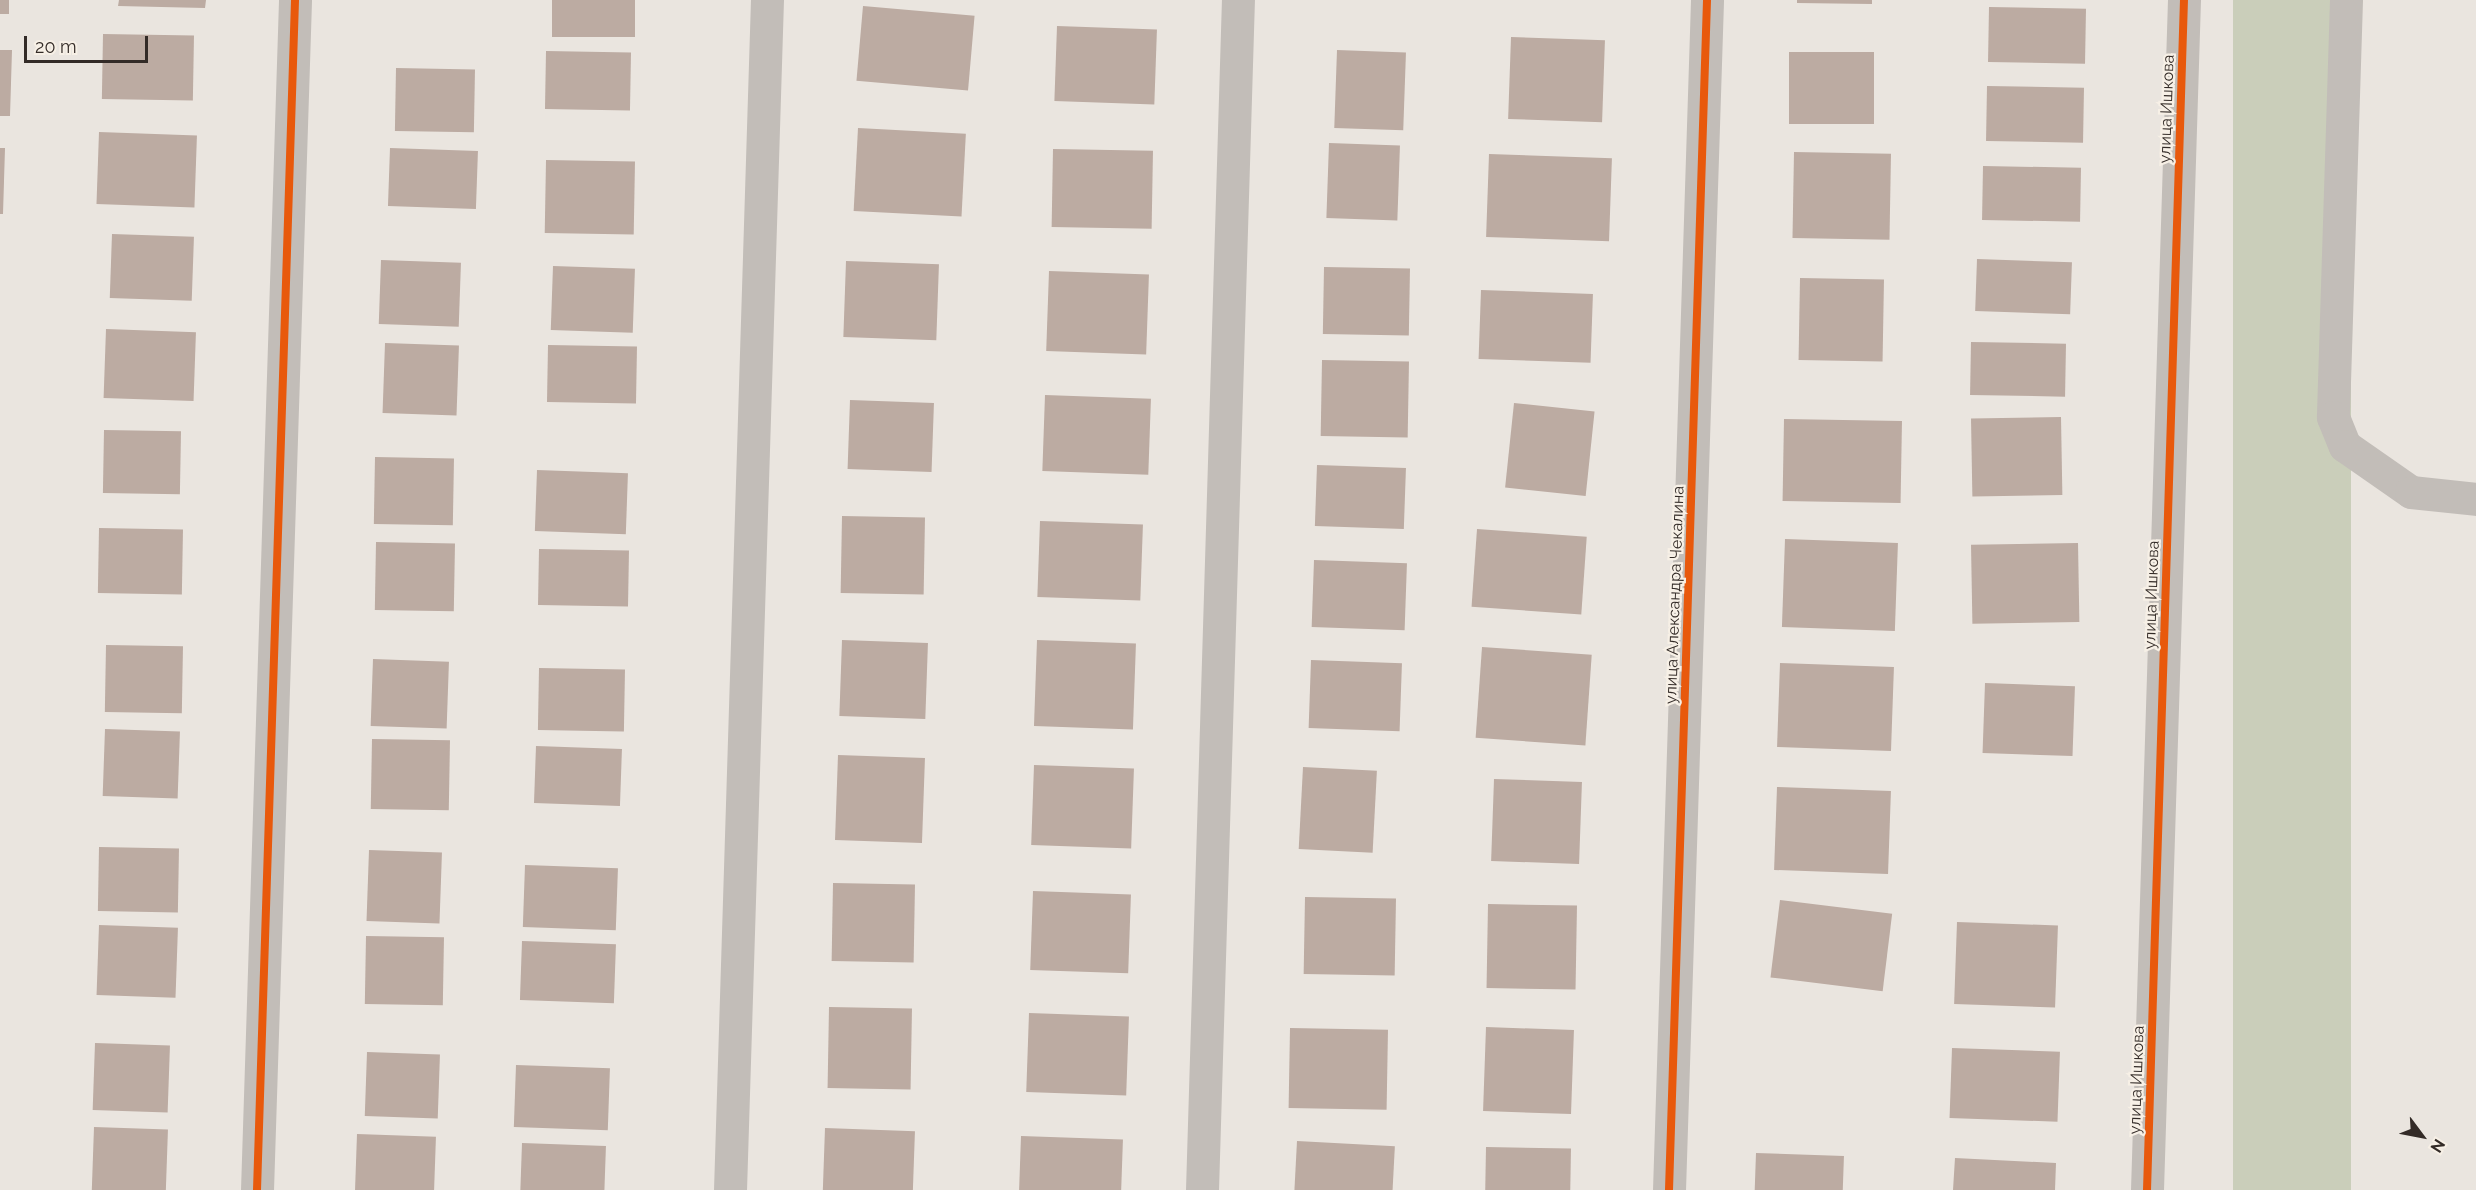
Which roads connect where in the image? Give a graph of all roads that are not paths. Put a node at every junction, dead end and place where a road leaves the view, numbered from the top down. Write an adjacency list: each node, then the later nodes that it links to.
1 (295, 0): 8 (street)
2 (767, 0): 9 (street)
3 (1238, 0): 10 (street)
4 (1707, 0): 11 (street, улица Александра Чекалина)
5 (2184, 0): 12 (street, улица Ишкова)
6 (2346, 0): 7 (street)
7 (2476, 499)
8 (257, 1190)
9 (730, 1190)
10 (1202, 1190)
11 (1669, 1190)
12 (2147, 1190)

